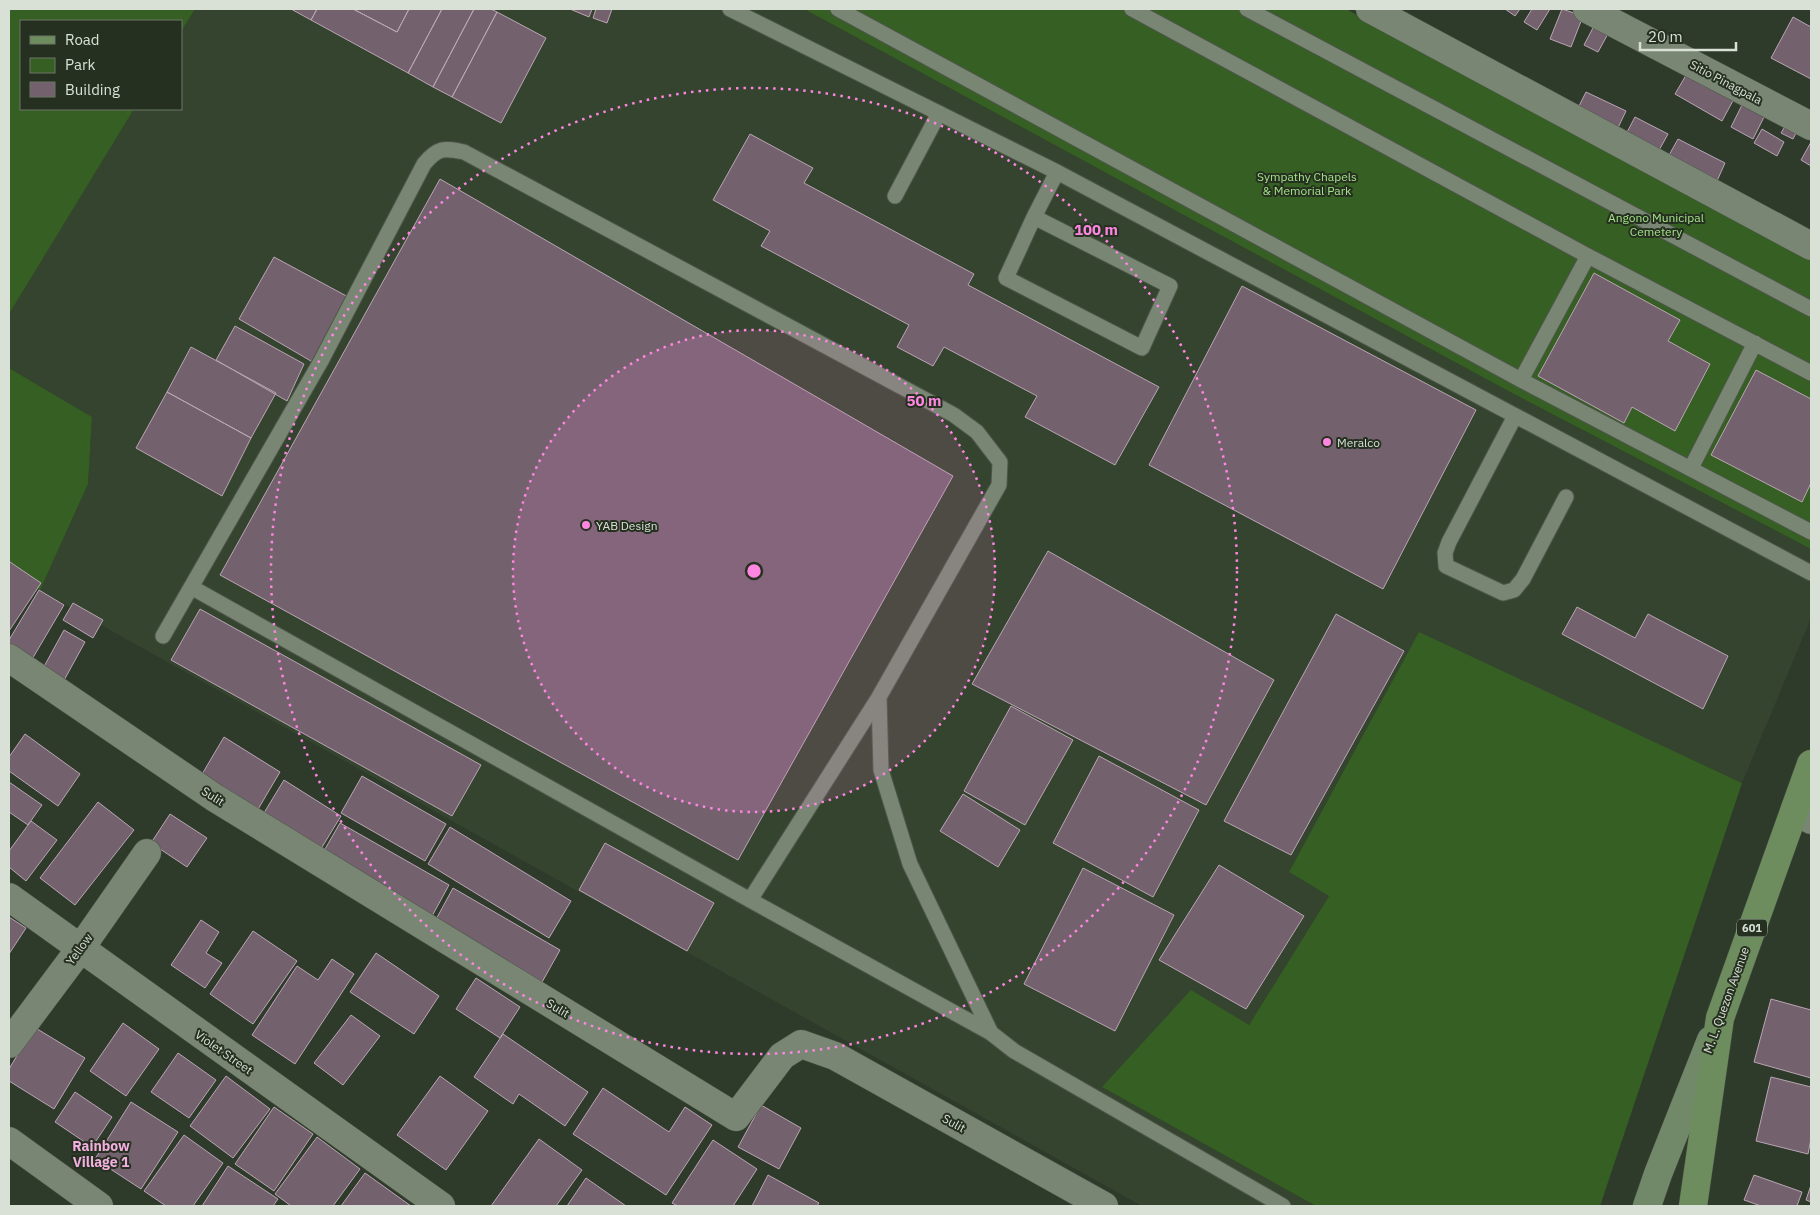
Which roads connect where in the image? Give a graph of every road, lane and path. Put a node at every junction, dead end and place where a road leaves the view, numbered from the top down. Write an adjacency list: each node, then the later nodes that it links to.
1 (730, 9): 7 (lane)
2 (838, 9): 17 (lane)
3 (1132, 9): 13 (lane)
4 (1247, 9): 14 (lane)
5 (1370, 9): 12 (street)
6 (1587, 9): 8 (street, Sitio Pinagpala)
7 (939, 114): 9 (lane); 10 (lane)
8 (1811, 126)
9 (1057, 172): 11 (lane); 18 (lane)
10 (895, 196)
11 (1034, 217): 11 (lane)
12 (1811, 246)
13 (1588, 256): 15 (lane); 17 (lane)
14 (1811, 309)
15 (1755, 343): 16 (lane); 19 (lane)
16 (1811, 373)
17 (1521, 380): 19 (lane)
18 (1515, 416): 20 (lane); 22 (lane)
19 (1691, 468): 21 (lane)
20 (1566, 498)
21 (1811, 532)
22 (1811, 573)
23 (191, 587): 24 (lane); 26 (lane); 31 (lane)
24 (163, 636)
25 (9, 658): 39 (street, Sulit)
26 (879, 698): 31 (lane); 34 (lane)
27 (1811, 764): 28 (main road, M. L. Quezon Avenue / 601)
28 (1803, 814): 33 (main road, M. L. Quezon Avenue / 601)
29 (147, 853): 32 (street, Yellow)
30 (9, 897): 32 (street, Violet Street)
31 (750, 900): 34 (lane)
32 (80, 949): 35 (street, Yellow); 38 (street, Violet Street)
33 (1720, 1018): 41 (main road, M. L. Quezon Avenue / 601); 42 (main road)
34 (991, 1033): 40 (lane)
35 (9, 1044)
36 (9, 1141): 37 (street)
37 (99, 1206)
38 (441, 1206)
39 (1104, 1206)
40 (1283, 1206)
41 (1647, 1206)
42 (1693, 1206)

